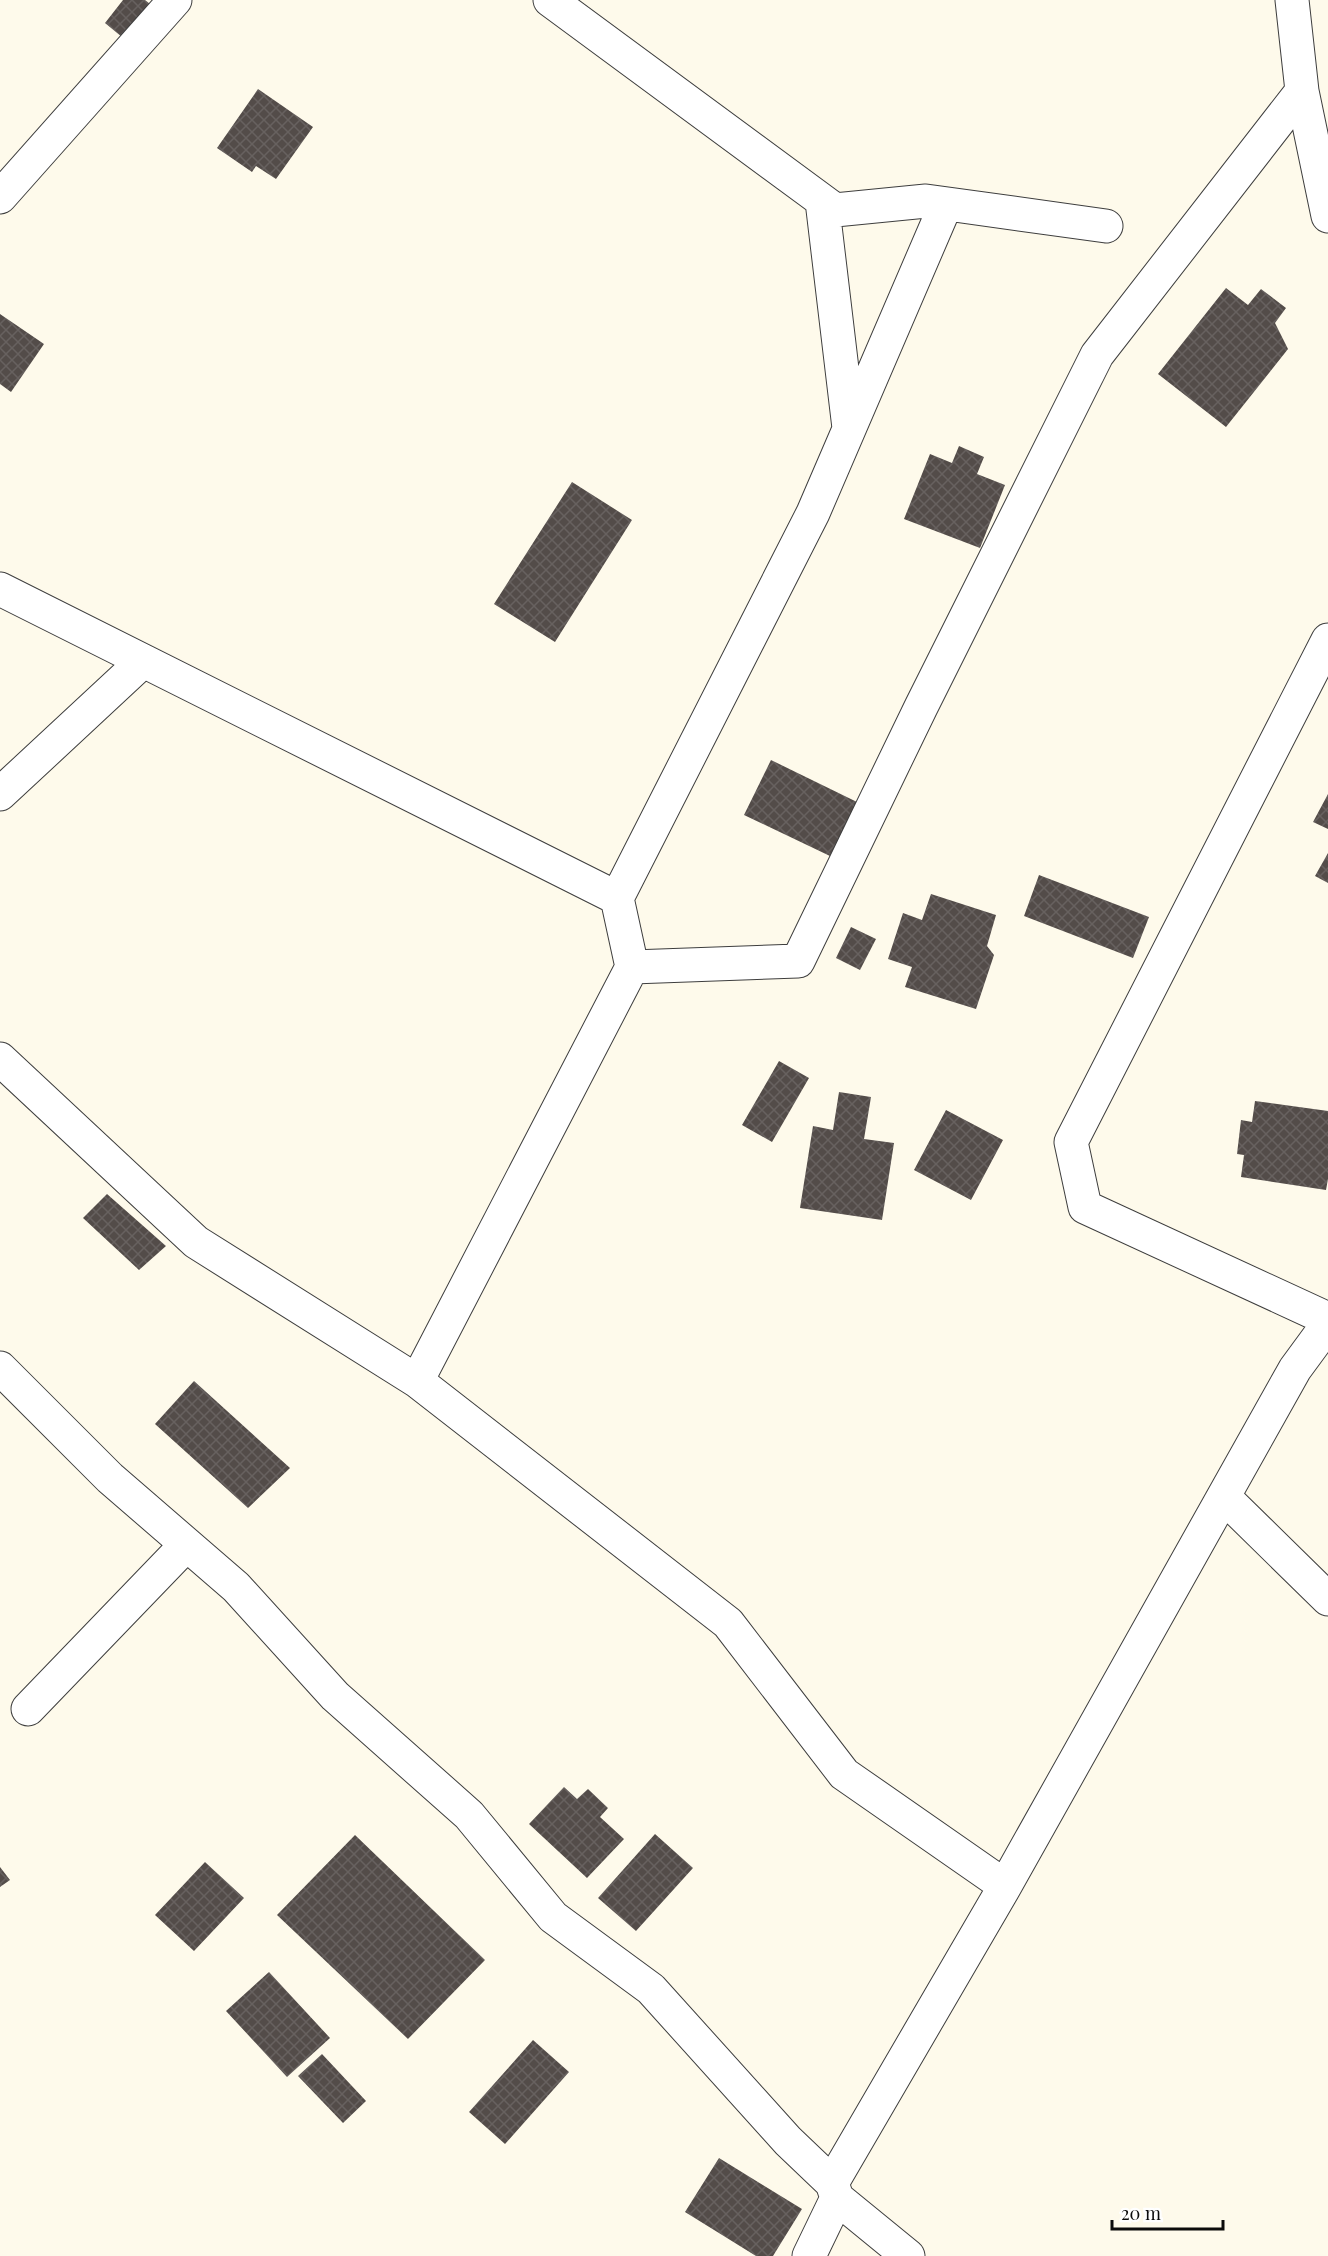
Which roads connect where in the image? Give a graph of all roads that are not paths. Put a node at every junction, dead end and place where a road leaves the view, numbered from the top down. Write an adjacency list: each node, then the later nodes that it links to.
1 (175, 0): 5 (street)
2 (550, 0): 6 (street)
3 (1292, 0): 4 (street)
4 (1302, 92): 8 (street); 16 (street)
5 (0, 197)
6 (822, 201): 7 (street); 10 (street)
7 (946, 204): 9 (street); 10 (street)
8 (1328, 216)
9 (1106, 226)
10 (849, 430): 15 (street)
11 (0, 589): 13 (street)
12 (1328, 640): 18 (street)
13 (143, 661): 14 (street); 15 (street)
14 (0, 794)
15 (617, 898): 16 (street)
16 (632, 967): 20 (street)
17 (0, 1059): 20 (street)
18 (1325, 1331): 21 (street)
19 (0, 1368): 22 (street)
20 (417, 1381): 25 (street)
21 (1224, 1497): 23 (street); 25 (street)
22 (186, 1545): 24 (street); 26 (street)
23 (1328, 1599)
24 (28, 1709)
25 (1005, 1886): 26 (street)
26 (835, 2190): 27 (street); 28 (street)
27 (809, 2256)
28 (908, 2256)

